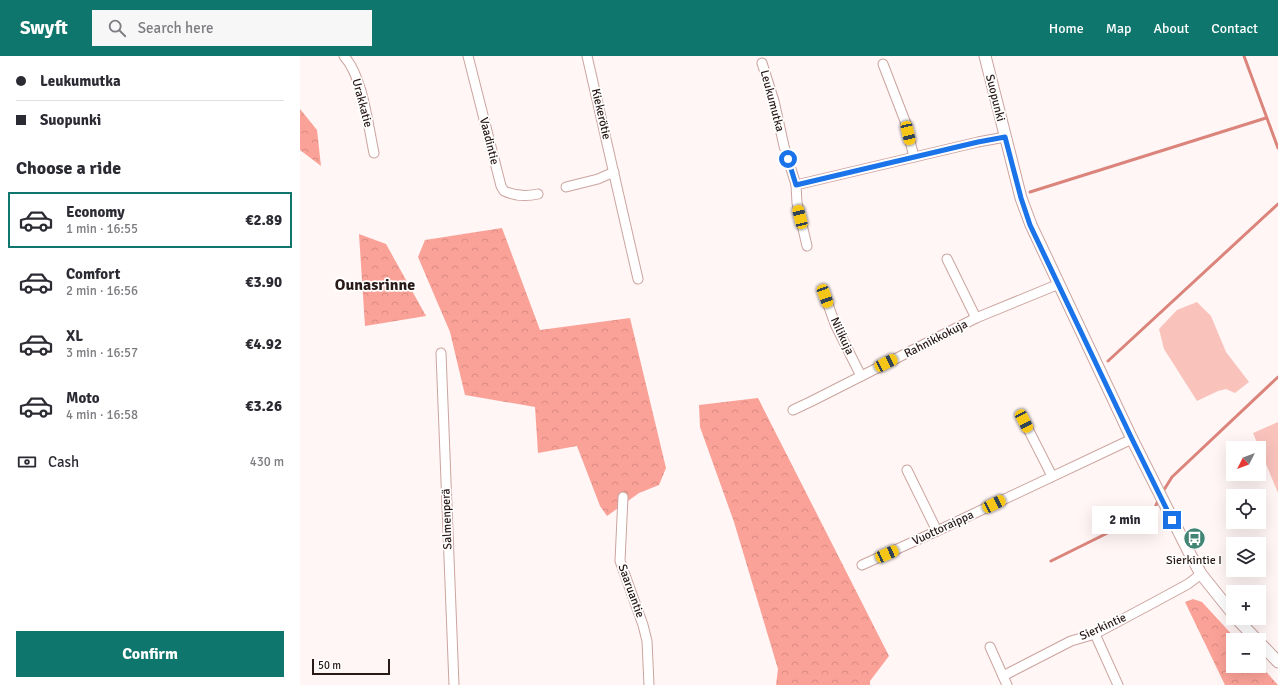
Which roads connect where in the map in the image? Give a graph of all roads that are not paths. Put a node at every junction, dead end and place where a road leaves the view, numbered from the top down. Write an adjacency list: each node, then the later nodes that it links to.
1 (344, 56): 8 (street, Urakkatie)
2 (468, 56): 13 (street, Vaadintie)
3 (587, 56): 10 (street, Kiekerötie)
4 (985, 56): 7 (street, Suopunki)
5 (762, 63): 11 (street, Leukumutka)
6 (883, 64): 9 (street)
7 (1005, 137): 9 (street); 17 (street, Suopunki)
8 (374, 153)
9 (914, 157): 11 (street)
10 (614, 172): 12 (street); 16 (street, Kiekerötie)
11 (796, 185): 14 (street, Leukumutka)
12 (566, 187)
13 (538, 194)
14 (807, 246)
15 (947, 259): 19 (street)
16 (638, 279)
17 (1059, 284): 19 (street, Rahnikkokuja); 24 (street, Suopunki)
18 (825, 296): 21 (street, Nilikuja)
19 (976, 318): 21 (street, Rahnikkokuja)
20 (441, 353): 39 (street, Salmenperä)
21 (861, 376): 22 (street, Rahnikkokuja)
22 (793, 410)
23 (1024, 421): 26 (street)
24 (1132, 439): 26 (street, Vuottoraippa); 30 (street, Suopunki)
25 (907, 470): 28 (street)
26 (1052, 476): 28 (street, Vuottoraippa)
27 (622, 497): 40 (street, Saaruantie)
28 (937, 531): 29 (street, Vuottoraippa)
29 (862, 565)
30 (1202, 574): 31 (street, Suopunki); 34 (street, Sierkintie)
31 (1226, 605)
32 (1243, 625): 33 (street)
33 (1250, 633)
34 (1095, 634): 38 (street, Sierkintie); 42 (street)
35 (990, 647): 38 (street)
36 (1266, 649): 37 (street)
37 (1278, 662)
38 (1003, 676): 41 (street)
39 (454, 685)
40 (649, 685)
41 (1007, 685)
42 (1118, 685)

